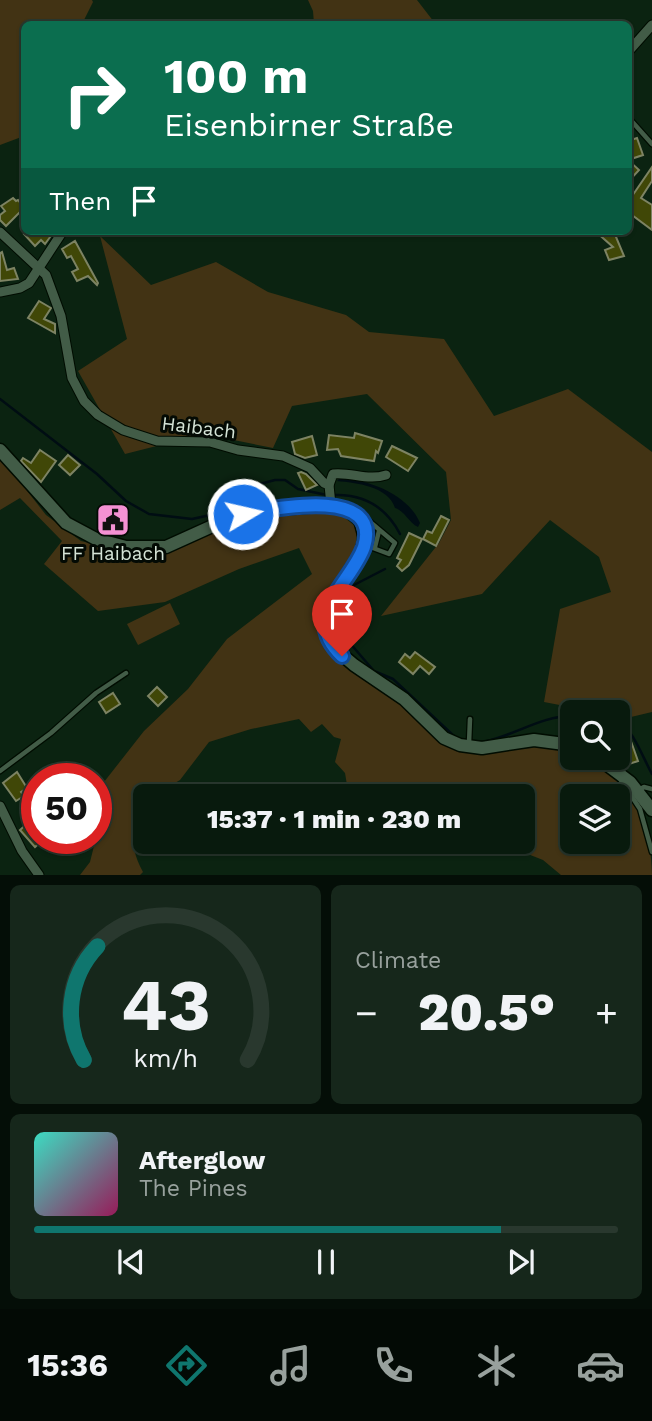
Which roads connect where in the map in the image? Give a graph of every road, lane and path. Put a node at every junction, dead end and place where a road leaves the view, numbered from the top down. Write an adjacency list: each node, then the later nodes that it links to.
1 (652, 25): 2 (street)
2 (632, 48)
3 (632, 122): 4 (lane)
4 (652, 144)
5 (0, 232): 7 (street)
6 (61, 235): 7 (street)
7 (39, 266): 8 (street); 11 (street, Haibach)
8 (0, 292)
9 (0, 450): 11 (main road)
10 (386, 475): 11 (street)
11 (330, 494): 12 (main road)
12 (360, 520): 13 (lane); 14 (main road)
13 (379, 531): 14 (lane); 14 (lane)
14 (370, 546): 18 (main road)
15 (126, 673): 20 (lane)
16 (470, 719): 18 (lane)
17 (560, 743): 18 (main road)
18 (468, 747)
19 (615, 770): 21 (main road)
20 (0, 771)
21 (623, 776): 23 (main road); 26 (lane)
22 (652, 789): 23 (lane)
23 (638, 791): 25 (main road)
24 (0, 806): 27 (street)
25 (652, 810)
26 (652, 852)
27 (39, 875)

